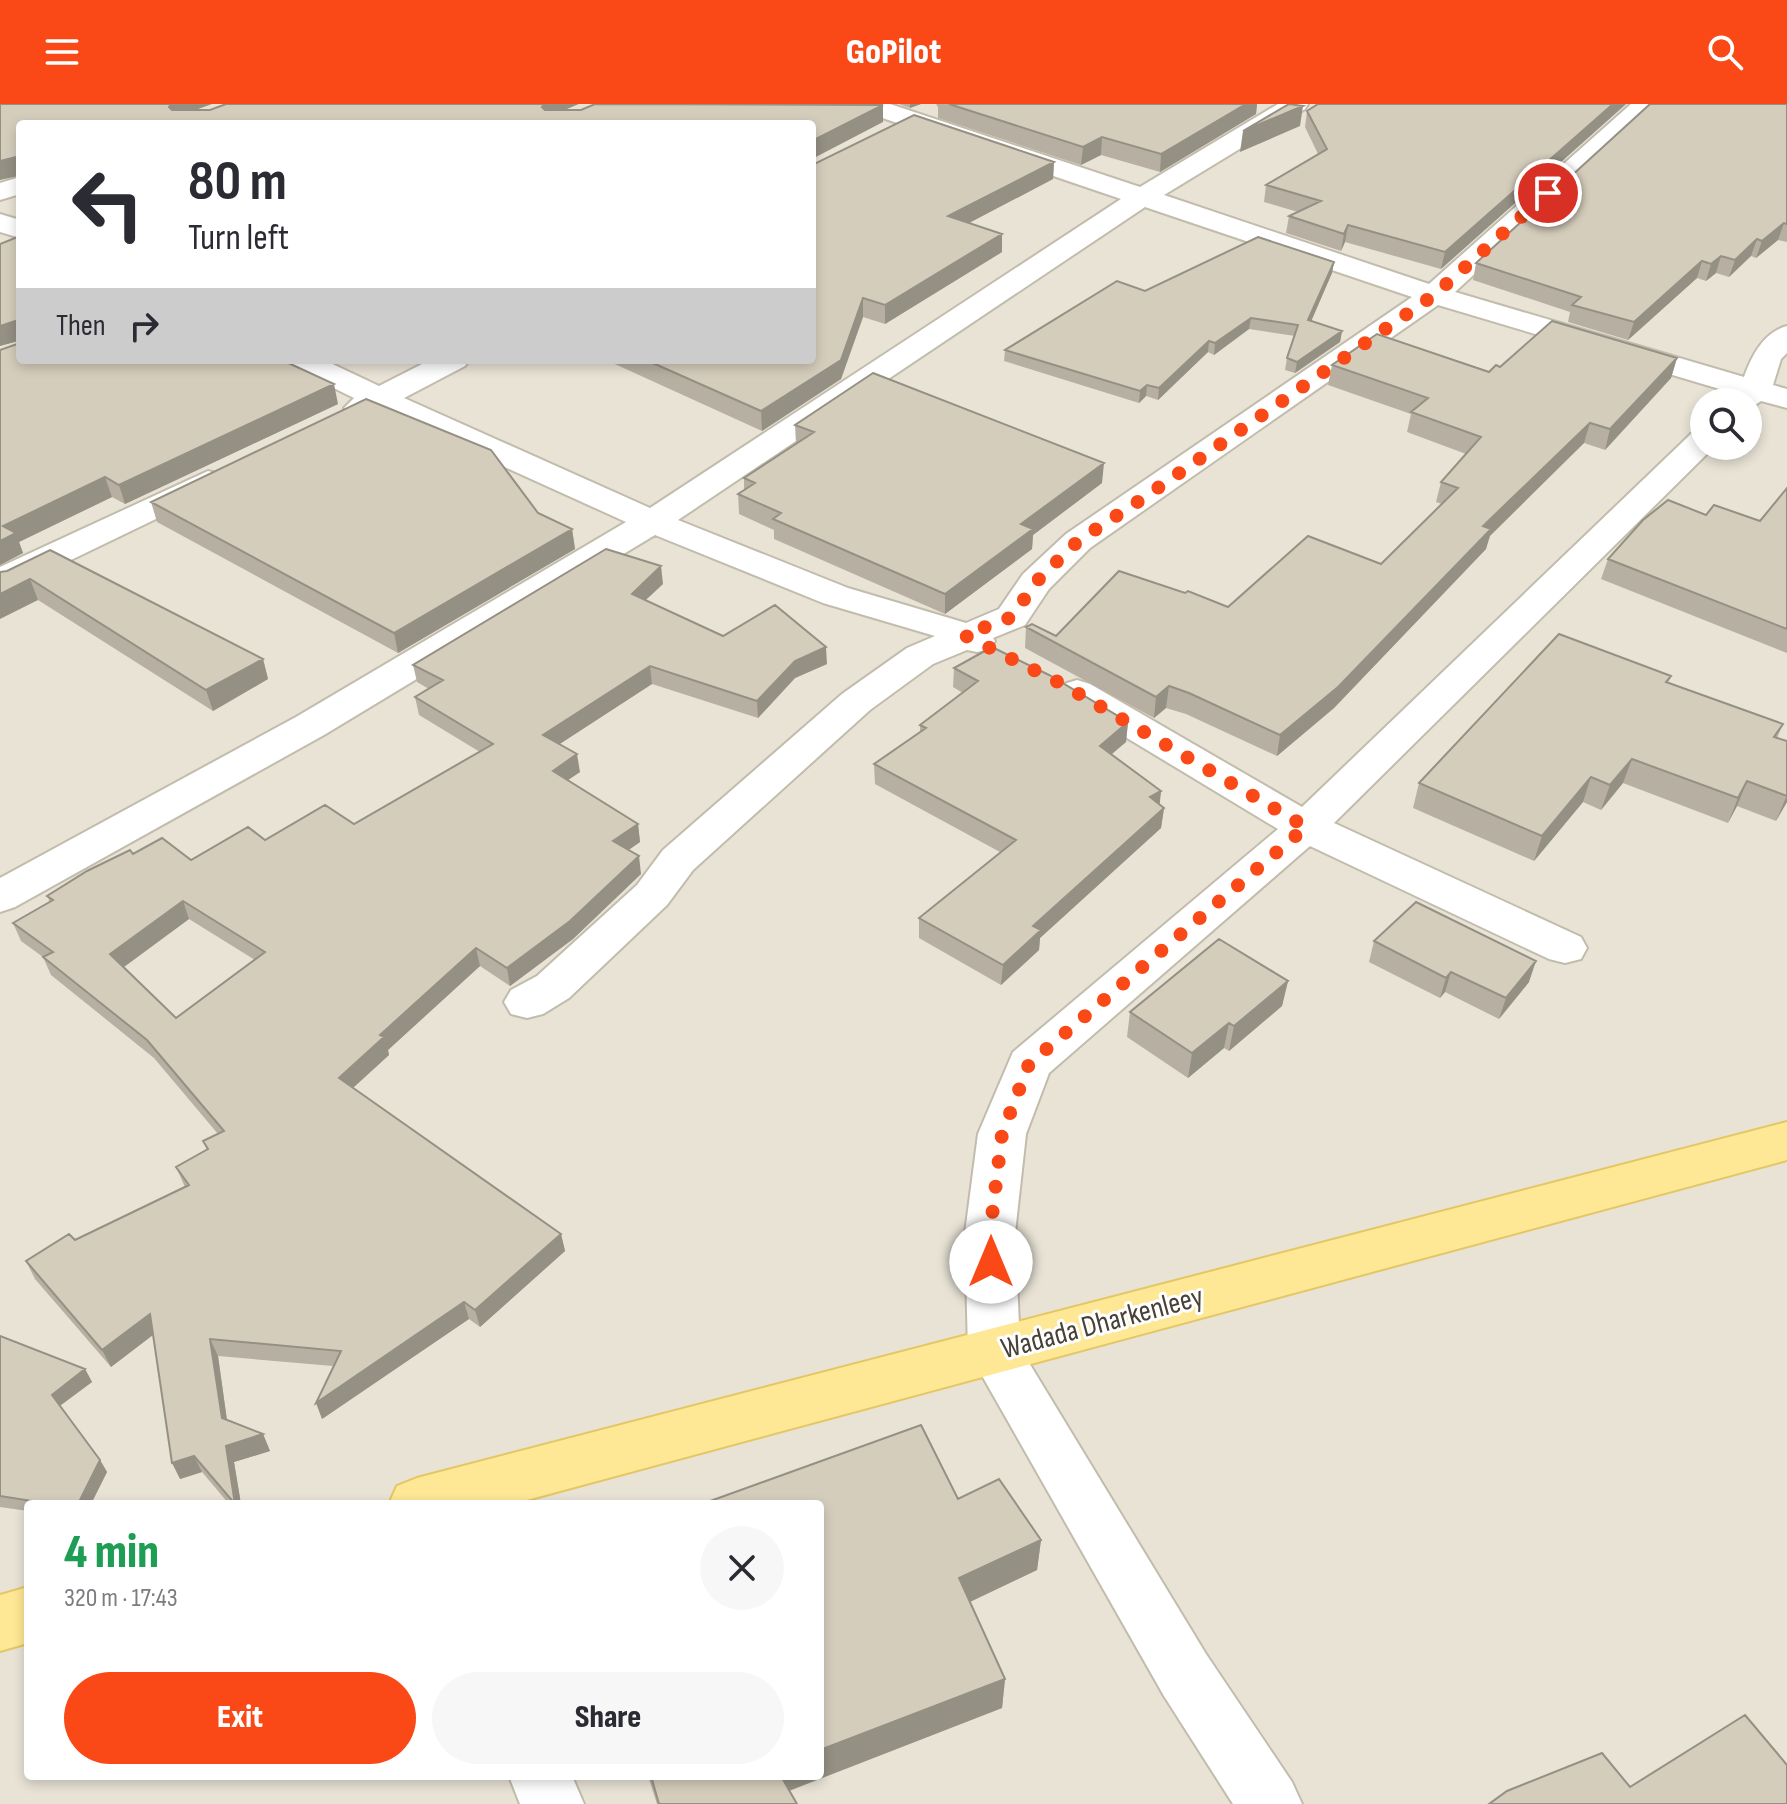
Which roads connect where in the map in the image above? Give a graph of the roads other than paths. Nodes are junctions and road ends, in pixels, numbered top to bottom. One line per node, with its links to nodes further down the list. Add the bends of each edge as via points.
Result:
1 (865, 104): 5 (street)
2 (944, 104): 5 (street)
3 (1296, 104): 7 (street)
4 (1646, 104): 8 (street)
5 (910, 121): 6 (street); 7 (street)
6 (882, 135)
7 (1141, 198): 8 (street); 20 (street)
8 (1434, 295): 12 (street); 22 (street, via 1078,541 1036,582 1012,617)
9 (1787, 335): 13 (street, via 1767,356)
10 (308, 364): 15 (street)
11 (446, 364): 15 (street)
12 (1727, 388)
13 (1752, 388)
14 (1762, 396): 16 (street)
15 (380, 399): 17 (street); 20 (street)
16 (1787, 399)
17 (337, 419)
18 (1690, 453): 25 (street)
19 (239, 466): 21 (street)
20 (653, 521): 22 (street, via 820,590); 26 (street, via 310,726)
21 (0, 580)
22 (964, 635): 23 (street); 28 (street, via 920,656 856,702 678,860 652,895 564,977)
23 (1006, 656)
24 (1048, 677): 25 (street)
25 (1306, 827): 27 (street); 30 (street, via 1029,1064 1002,1134 990,1233)
26 (0, 897)
27 (1565, 948)
28 (527, 1002)
29 (1787, 1141): 30 (main road, Wadada Dharkenleey)
30 (994, 1351): 31 (main road, Wadada Dharkenleey); 36 (street, via 1185,1675)
31 (435, 1500)
32 (24, 1616): 33 (main road)
33 (0, 1623)
34 (542, 1780): 35 (street)
35 (552, 1804)
36 (1270, 1804)

